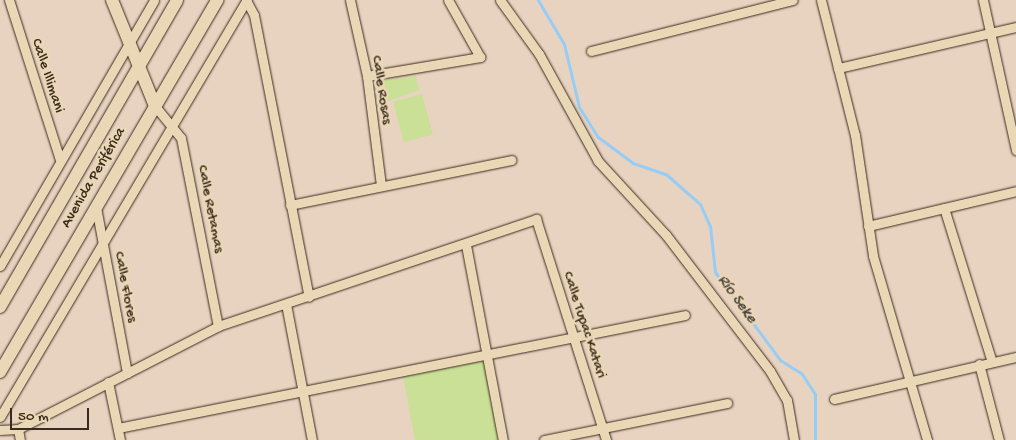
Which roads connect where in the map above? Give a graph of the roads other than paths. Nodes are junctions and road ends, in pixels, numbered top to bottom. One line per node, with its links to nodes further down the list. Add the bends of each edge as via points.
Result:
1 (9, 0): 23 (street, Calle Illimani)
2 (112, 0): 15 (street)
3 (154, 0): 15 (street)
4 (177, 0): 17 (street, Avenida Periférica)
5 (217, 0): 20 (street, Avenida Periférica)
6 (247, 0): 21 (street); 27 (street, via 254,15)
7 (350, 0): 19 (street, Calle Rosas)
8 (448, 0): 19 (street, via 480,57)
9 (500, 0): 62 (street, via 539,54 598,161 666,235 770,370 787,400)
10 (793, 0): 16 (street)
11 (821, 0): 18 (street)
12 (983, 0): 14 (street)
13 (1016, 27): 14 (street)
14 (990, 33): 18 (street); 22 (street)
15 (128, 45): 17 (street); 23 (street)
16 (591, 51)
17 (137, 68): 20 (street, via 152,93); 36 (street, Avenida Periférica)
18 (838, 68): 30 (street, via 855,135)
19 (367, 76): 25 (street, Calle Rosas)
20 (155, 106): 21 (street, Calle Retamas); 28 (street, Avenida Periférica)
21 (175, 127): 32 (street); 38 (street, Calle Retamas, via 185,152)
22 (1016, 150)
23 (60, 160): 33 (street)
24 (511, 160): 25 (street)
25 (381, 185): 27 (street)
26 (1016, 191): 29 (street)
27 (290, 205): 34 (street)
28 (96, 207): 32 (street, Calle Flores); 44 (street, Avenida Periférica)
29 (944, 208): 30 (street); 42 (street)
30 (868, 226): 46 (street, via 873,256)
31 (466, 244): 34 (street); 39 (street, Calle Tupac Katari, via 536,219); 40 (street)
32 (103, 245): 45 (street, Calle Flores); 51 (street)
33 (0, 265)
34 (309, 296): 35 (street)
35 (286, 304): 38 (street); 48 (street)
36 (0, 307)
37 (685, 315): 39 (street)
38 (218, 326): 45 (street)
39 (574, 339): 40 (street); 53 (street, Calle Tupac Katari)
40 (489, 355): 48 (street); 59 (street)
41 (1016, 357): 42 (street)
42 (992, 362): 43 (street)
43 (979, 364): 46 (street); 64 (street)
44 (0, 372)
45 (127, 373): 47 (street)
46 (910, 380): 49 (street); 63 (street)
47 (108, 382): 52 (street); 54 (street)
48 (303, 390): 52 (street); 58 (street)
49 (834, 398)
50 (727, 403): 53 (street)
51 (0, 417)
52 (118, 428): 57 (street)
53 (602, 428): 60 (street); 61 (street, Calle Tupac Katari)
54 (18, 429): 55 (street); 56 (street)
55 (0, 430)
56 (20, 440)
57 (120, 440)
58 (312, 440)
59 (503, 440)
60 (544, 440)
61 (606, 440)
62 (794, 440)
63 (927, 440)
64 (999, 440)

